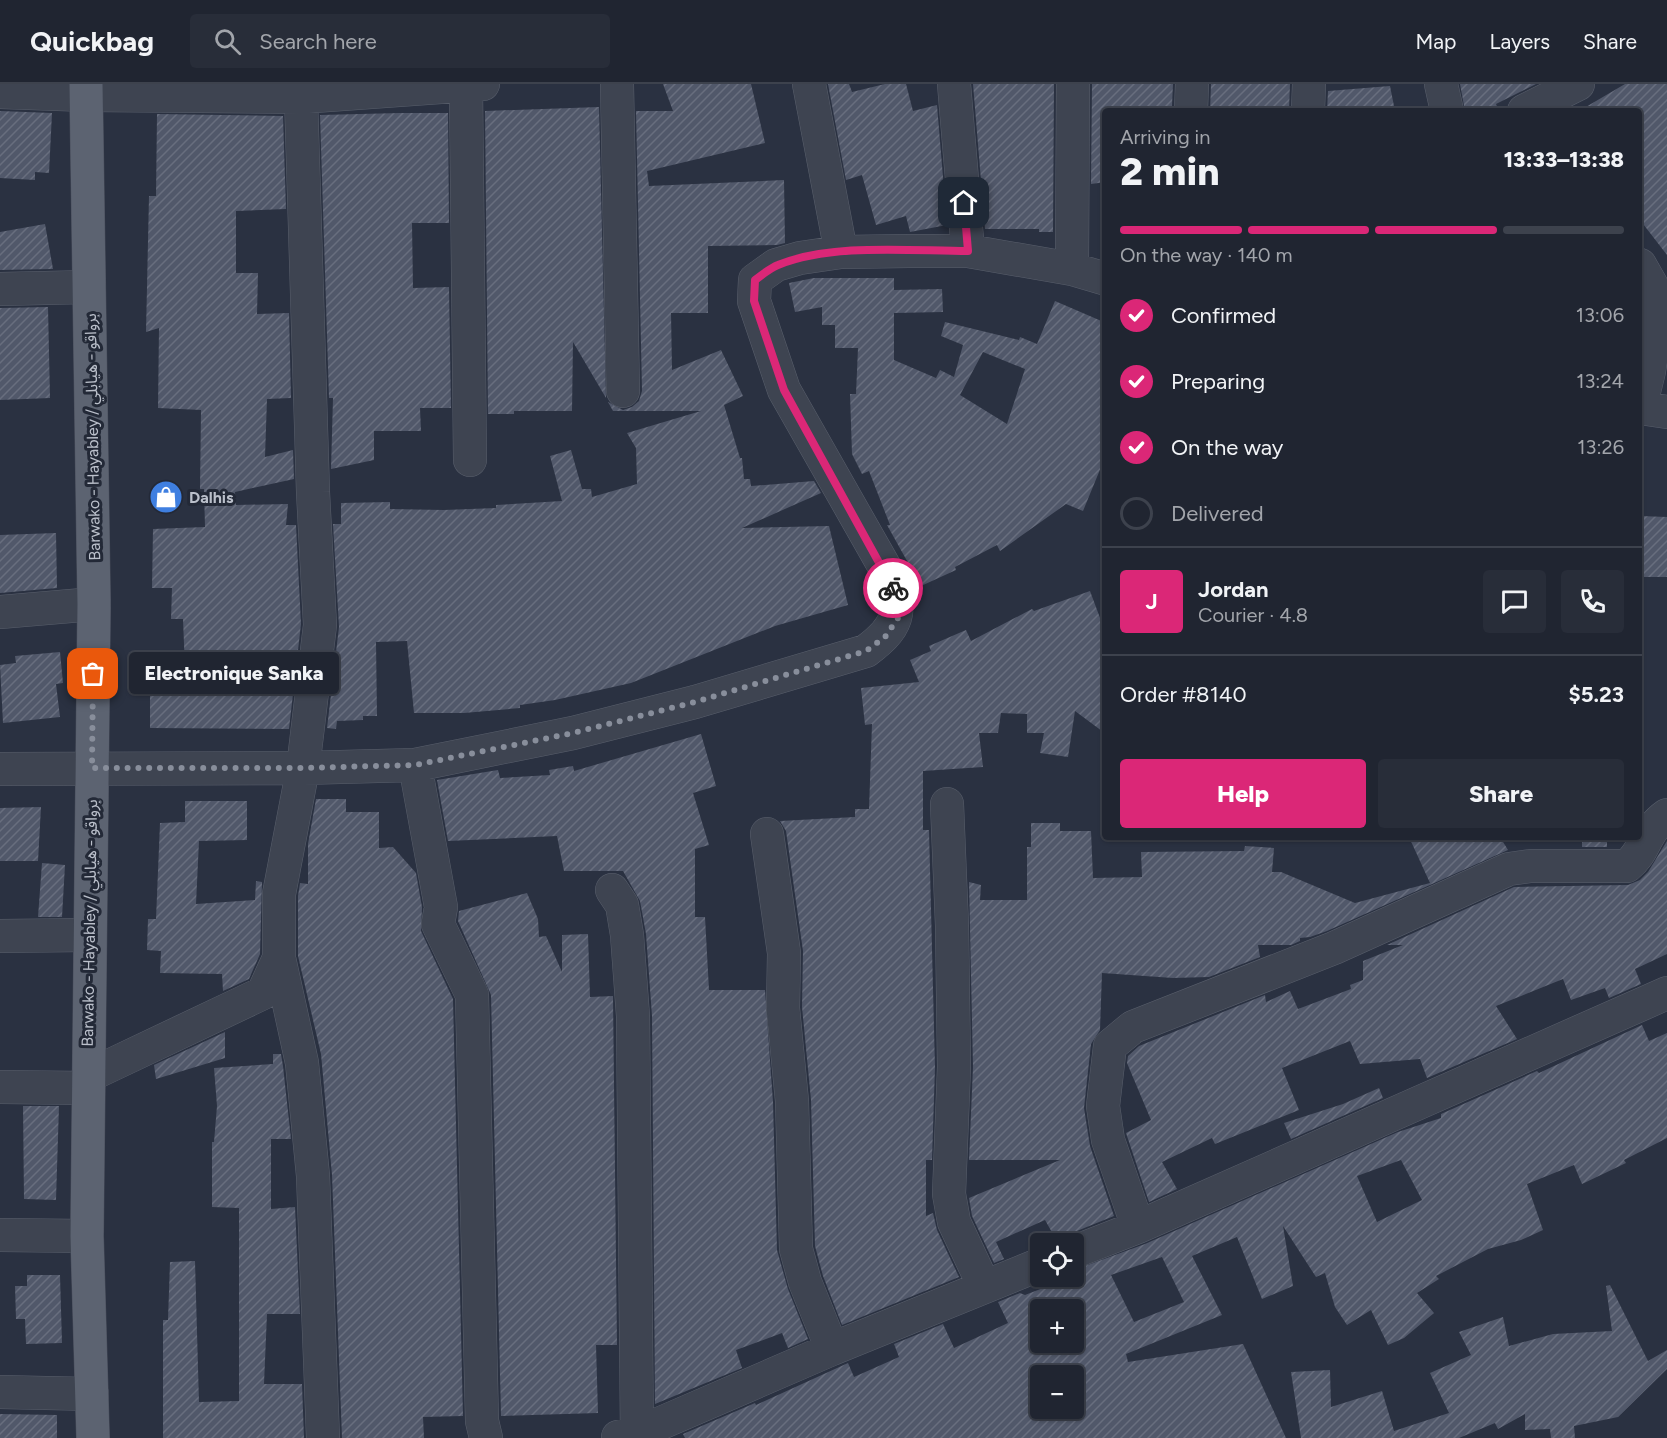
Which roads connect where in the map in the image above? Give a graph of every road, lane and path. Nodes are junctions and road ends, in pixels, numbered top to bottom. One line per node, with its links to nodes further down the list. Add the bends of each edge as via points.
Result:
1 (617, 84): 25 (street)
2 (808, 84): 18 (street)
3 (954, 84): 17 (street)
4 (1073, 84): 20 (street)
5 (1192, 84): 13 (street)
6 (1310, 84): 14 (street)
7 (1441, 84): 15 (street)
8 (1578, 84): 16 (street)
9 (475, 85): 12 (street); 29 (street)
10 (86, 90): 11 (street); 12 (street); 22 (main road, Barwako - Hayabley / برواقو - هيابلي)
11 (0, 92)
12 (301, 97): 34 (street, via 320,625)
13 (1191, 108)
14 (1308, 108)
15 (1446, 108)
16 (1539, 108)
17 (968, 251): 18 (street); 20 (street)
18 (841, 252): 32 (street, via 776,265 755,280 754,301 784,390 895,591 898,618 885,637 866,651 695,702 573,733)
19 (1642, 268): 24 (street)
20 (1072, 269): 21 (street)
21 (1102, 278)
22 (89, 287): 23 (street); 30 (main road, Barwako - Hayabley / برواقو - هيابلي)
23 (0, 289)
24 (1664, 298): 26 (street)
25 (623, 391)
26 (1642, 400)
27 (1642, 408): 28 (street)
28 (1667, 412)
29 (470, 460)
30 (94, 604): 31 (street); 33 (main road, Barwako - Hayabley / برواقو - هيابلي)
31 (0, 612)
32 (415, 765): 34 (street); 58 (street, via 441,908 438,924 472,995 482,1421)
33 (92, 768): 34 (street); 35 (street); 40 (main road, Barwako - Hayabley / برواقو - هيابلي)
34 (303, 768): 42 (street, via 279,894)
35 (0, 769)
36 (947, 804): 51 (street, via 954,1067 949,1194 954,1222)
37 (1667, 815): 46 (street, via 1654,824 1636,858 1627,866 1509,869 1334,948 1133,1028 1110,1046 1103,1107 1108,1140)
38 (767, 834): 52 (street, via 784,953 783,1008 792,1101 796,1249)
39 (612, 890): 55 (street, via 622,905 627,935 633,1016)
40 (88, 935): 41 (street); 44 (main road, Barwako - Hayabley / برواقو - هيابلي)
41 (0, 936)
42 (279, 958): 44 (street, via 263,993); 57 (street, via 302,1063 313,1176)
43 (1667, 993): 46 (street)
44 (88, 1082): 45 (street); 48 (main road, Barwako - Hayabley / برواقو - هيابلي)
45 (0, 1087)
46 (1138, 1227): 49 (street)
47 (0, 1235): 48 (street)
48 (87, 1236): 54 (main road, Barwako - Hayabley / برواقو - هيابلي)
49 (1084, 1248)
50 (1030, 1268): 51 (street)
51 (984, 1286): 52 (street)
52 (832, 1349): 55 (street)
53 (0, 1392): 54 (street)
54 (92, 1394): 56 (main road, Barwako - Hayabley / برواقو - هيابلي)
55 (630, 1436)
56 (93, 1438)
57 (322, 1438)
58 (486, 1438)

